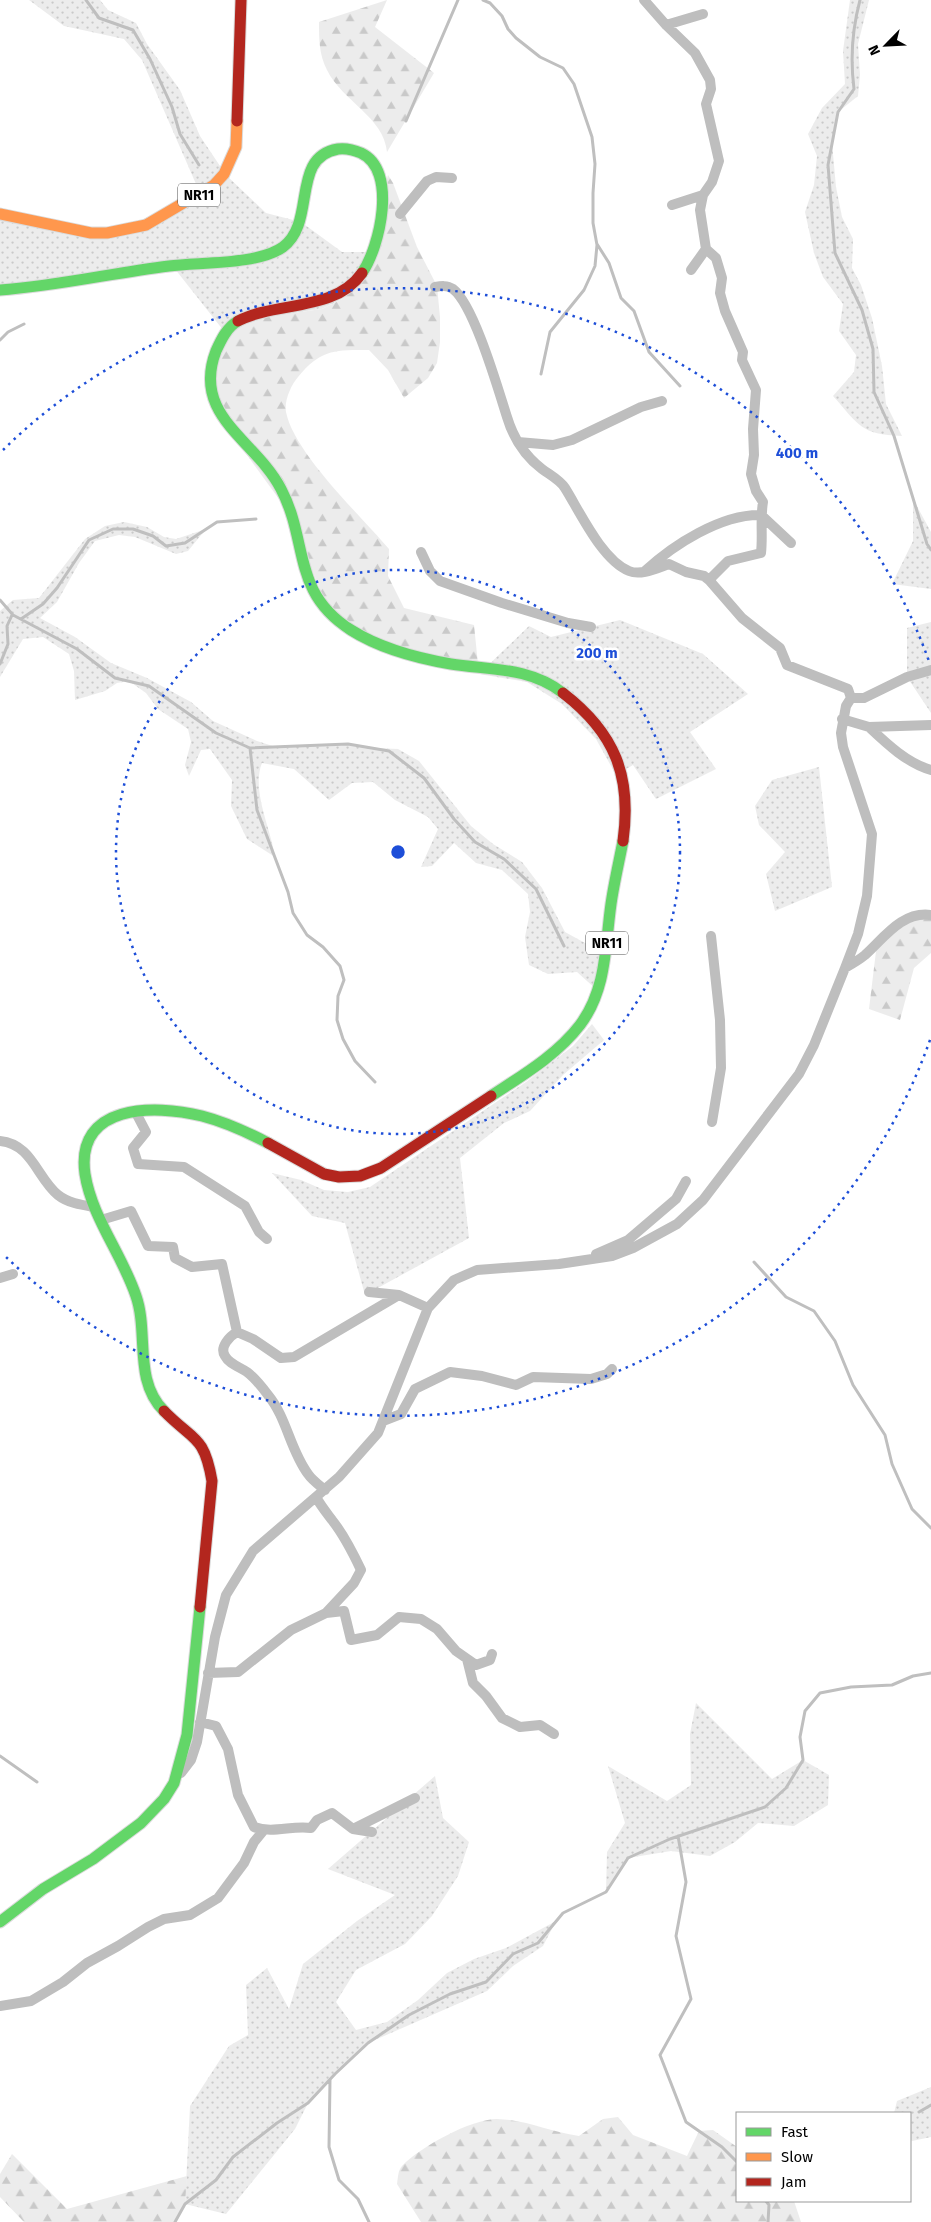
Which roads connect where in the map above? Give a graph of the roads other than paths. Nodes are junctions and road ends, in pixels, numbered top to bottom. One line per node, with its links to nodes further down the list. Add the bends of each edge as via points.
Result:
1 (241, 0): 8 (highway, NR11, via 236,146 224,174 214,185 146,225 107,234)
2 (644, 0): 4 (street)
3 (702, 14): 4 (street)
4 (666, 25): 6 (street, via 695,53 710,80 706,104 719,161 712,182)
5 (452, 178): 9 (street, via 436,177 428,181)
6 (703, 195): 7 (street); 10 (street, via 700,210)
7 (672, 205)
8 (0, 214)
9 (400, 214)
10 (706, 249): 11 (street); 16 (street, via 716,258 722,278 720,293 725,311 756,390 751,474 763,502)
11 (691, 270)
12 (435, 287): 15 (street, via 451,287 460,296 502,394)
13 (0, 290): 31 (highway, NR11, via 252,258 270,253 289,244 298,233 310,167 317,159 330,150 338,149 354,150 368,156 380,171 383,192 375,245 362,272 338,293 301,305 250,314 229,328 219,342 210,368 209,384 214,402 274,476 292,518 305,574 325,608 355,633 401,651 436,662 500,670 543,680 574,704 609,744 621,769 626,795 603,971 583,1021 546,1059 381,1168 354,1178 336,1178 234,1125 197,1113)
14 (662, 402): 15 (street, via 641,407 572,440 553,445)
15 (518, 442): 19 (street, via 541,468 564,486 583,522 615,561 629,571)
16 (761, 515): 17 (street); 19 (street, via 740,517 710,528 662,555); 20 (street, via 761,553 728,561)
17 (792, 543)
18 (421, 552): 21 (street, via 430,571 440,581 568,623)
19 (644, 572): 20 (street, via 669,564)
20 (709, 580): 23 (street, via 742,618 780,648 787,665 848,689)
21 (592, 627)
22 (931, 670): 23 (street, via 864,698)
23 (851, 698): 24 (street)
24 (842, 719): 26 (street); 30 (street, via 843,747 872,834 866,896 858,934)
25 (931, 725): 26 (street)
26 (869, 727): 27 (street, via 902,755)
27 (931, 770)
28 (931, 915): 30 (street, via 907,919 891,928 864,956)
29 (711, 936): 32 (street, via 720,1020 721,1068)
30 (845, 968): 38 (street, via 799,1074 703,1200 677,1224 633,1248 612,1256)
31 (135, 1111): 35 (highway, NR11, via 101,1123 87,1141 85,1170); 37 (street, via 146,1132 133,1148 138,1164 184,1167 245,1206)
32 (712, 1122)
33 (0, 1141): 35 (street, via 22,1150 57,1194 72,1203)
34 (686, 1181): 38 (street, via 676,1199 628,1240)
35 (94, 1207): 36 (highway, NR11)
36 (101, 1220): 44 (street, via 131,1211 148,1246 173,1247 175,1258 192,1266 222,1264); 54 (highway, NR11, via 138,1299 150,1393 156,1403 196,1436 210,1463 212,1481 192,1696 187,1735)
37 (266, 1239)
38 (583, 1259): 43 (street, via 477,1270 454,1280)
39 (13, 1274): 40 (street)
40 (0, 1278)
41 (369, 1292): 42 (street)
42 (399, 1295): 43 (street); 44 (street, via 304,1351 286,1358)
43 (428, 1308): 46 (street)
44 (237, 1332): 47 (street, via 226,1343 225,1357 247,1372 269,1397 280,1414 296,1454)
45 (612, 1369): 46 (street, via 591,1379 533,1377 516,1385 450,1372 415,1389 401,1414)
46 (384, 1421): 47 (street, via 357,1458)
47 (320, 1493): 48 (street, via 323,1510 361,1570 354,1583); 51 (street, via 253,1551 226,1595)
48 (326, 1613): 50 (street, via 344,1611 351,1640 377,1635 399,1617 421,1619 437,1629); 51 (street, via 291,1630 238,1672)
49 (492, 1654): 50 (street, via 490,1660 476,1665)
50 (467, 1659): 53 (street, via 472,1683 502,1718 520,1727 540,1725)
51 (208, 1673): 52 (street)
52 (200, 1722): 54 (street, via 191,1760); 57 (street, via 216,1726 228,1749 238,1795 254,1827)
53 (554, 1734)
54 (174, 1782): 59 (highway, NR11, via 159,1805 141,1823)
55 (415, 1798): 56 (street)
56 (353, 1829): 57 (street, via 332,1813 316,1820 311,1828); 58 (street)
57 (263, 1831): 60 (street, via 218,1898 190,1915 164,1919 148,1927 31,2001)
58 (372, 1832)
59 (0, 1922)
60 (0, 2006)

